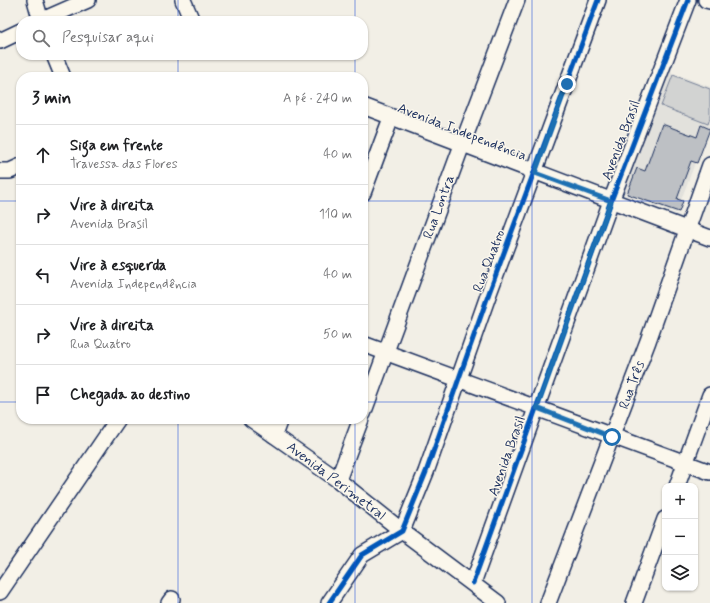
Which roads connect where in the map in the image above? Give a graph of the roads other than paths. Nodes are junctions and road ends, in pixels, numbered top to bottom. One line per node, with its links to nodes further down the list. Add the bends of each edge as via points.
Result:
1 (35, 0): 9 (street)
2 (88, 0): 10 (street)
3 (183, 0): 11 (street)
4 (517, 0): 18 (street, Rua Lontra)
5 (598, 0): 22 (street, Rua Quatro)
6 (688, 0): 24 (street, Avenida Brasil)
7 (706, 0): 8 (street)
8 (710, 1)
9 (40, 16)
10 (52, 16)
11 (190, 16)
12 (16, 33): 13 (street)
13 (0, 41)
14 (56, 60): 15 (street)
15 (61, 72)
16 (368, 108): 17 (street, Avenida Independência)
17 (391, 118): 18 (street, Avenida Independência); 23 (street)
18 (462, 145): 22 (street, Avenida Independência); 28 (street, Rua Lontra)
19 (710, 165): 25 (street, Rua Três)
20 (16, 168): 21 (street)
21 (0, 171)
22 (535, 173): 24 (street, Avenida Independência); 29 (street, Rua Quatro)
23 (368, 180)
24 (611, 201): 25 (street, Avenida Independência); 32 (street, Avenida Brasil)
25 (688, 230): 26 (street, Avenida Independência); 38 (street, Rua Três)
26 (710, 238)
27 (368, 346): 28 (street)
28 (386, 353): 29 (street); 31 (street, Rua Lontra)
29 (458, 379): 32 (street); 44 (street, Rua Quatro, via 426,472)
30 (710, 395): 39 (street)
31 (368, 401)
32 (537, 408): 38 (street); 45 (street, Avenida Brasil)
33 (115, 424): 46 (street)
34 (258, 424): 37 (street, Avenida Perimetral)
35 (278, 424): 37 (street)
36 (359, 424): 41 (street)
37 (274, 435): 41 (street, Avenida Perimetral)
38 (612, 437): 39 (street); 49 (street, Rua Três)
39 (685, 463): 40 (street); 42 (street)
40 (710, 472)
41 (338, 480): 44 (street, Avenida Perimetral)
42 (678, 483)
43 (665, 519): 50 (street)
44 (402, 531): 45 (street, Avenida Perimetral); 47 (street, via 362,554)
45 (473, 583): 48 (street, Avenida Perimetral)
46 (0, 592)
47 (329, 603)
48 (498, 603)
49 (548, 603)
50 (634, 603)

